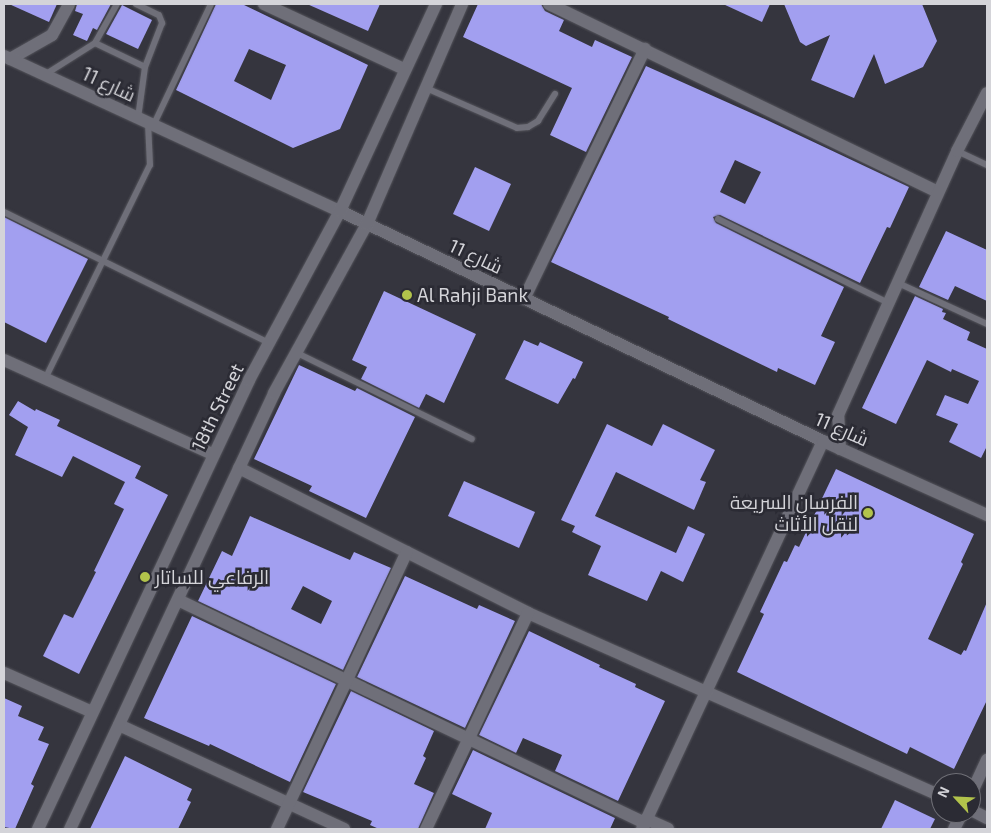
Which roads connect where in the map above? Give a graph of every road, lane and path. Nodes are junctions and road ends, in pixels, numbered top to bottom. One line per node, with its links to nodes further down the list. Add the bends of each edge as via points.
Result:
1 (69, 4): 11 (street, via 52,35)
2 (117, 4): 9 (lane)
3 (136, 4): 12 (lane, via 159,15 162,23)
4 (211, 4): 18 (lane)
5 (264, 4): 13 (street)
6 (436, 4): 13 (street, 18th Street)
7 (462, 4): 15 (street)
8 (549, 4): 10 (street)
9 (96, 43): 12 (lane); 14 (lane)
10 (644, 49): 21 (street); 28 (street)
11 (7, 58): 14 (street, شارع 11)
12 (145, 67): 18 (lane)
13 (404, 69): 22 (street, 18th Street)
14 (45, 75): 18 (street, شارع 11)
15 (426, 88): 17 (lane, via 516,128 528,127 538,121); 25 (street)
16 (987, 93): 19 (street)
17 (555, 94)
18 (147, 121): 22 (street, شارع 11); 26 (lane, via 150,165)
19 (957, 151): 20 (lane); 21 (street)
20 (987, 165)
21 (938, 192): 27 (street)
22 (340, 211): 25 (street, شارع 11); 31 (street, 18th Street)
23 (4, 212): 26 (lane)
24 (718, 219): 29 (lane)
25 (367, 224): 28 (street, شارع 11); 32 (street)
26 (102, 262): 31 (lane); 34 (lane)
27 (898, 283): 29 (street); 30 (lane)
28 (524, 299): 36 (street, شارع 11)
29 (890, 303): 37 (street, via 838,415)
30 (987, 324)
31 (270, 343): 38 (street, 18th Street)
32 (295, 352): 35 (lane); 39 (street)
33 (4, 360): 34 (street)
34 (45, 379): 38 (street)
35 (472, 439)
36 (823, 441): 37 (street, شارع 11); 46 (street)
37 (840, 449): 40 (street, شارع 11)
38 (214, 455): 47 (street, 18th Street)
39 (239, 468): 41 (street); 42 (street)
40 (987, 515)
41 (407, 552): 43 (street); 45 (street)
42 (178, 600): 45 (street); 48 (street)
43 (528, 613): 46 (street); 49 (street)
44 (4, 673): 47 (street)
45 (347, 679): 49 (street); 53 (street)
46 (706, 691): 52 (street); 54 (street)
47 (92, 712): 55 (street, 18th Street)
48 (119, 725): 53 (street); 56 (street)
49 (468, 737): 54 (street); 59 (street)
50 (987, 759): 51 (street)
51 (981, 773)
52 (931, 792)
53 (289, 804): 57 (street); 58 (street)
54 (645, 824): 60 (street)
55 (38, 829)
56 (70, 829)
57 (277, 829)
58 (344, 829)
59 (426, 829)
60 (668, 829)

